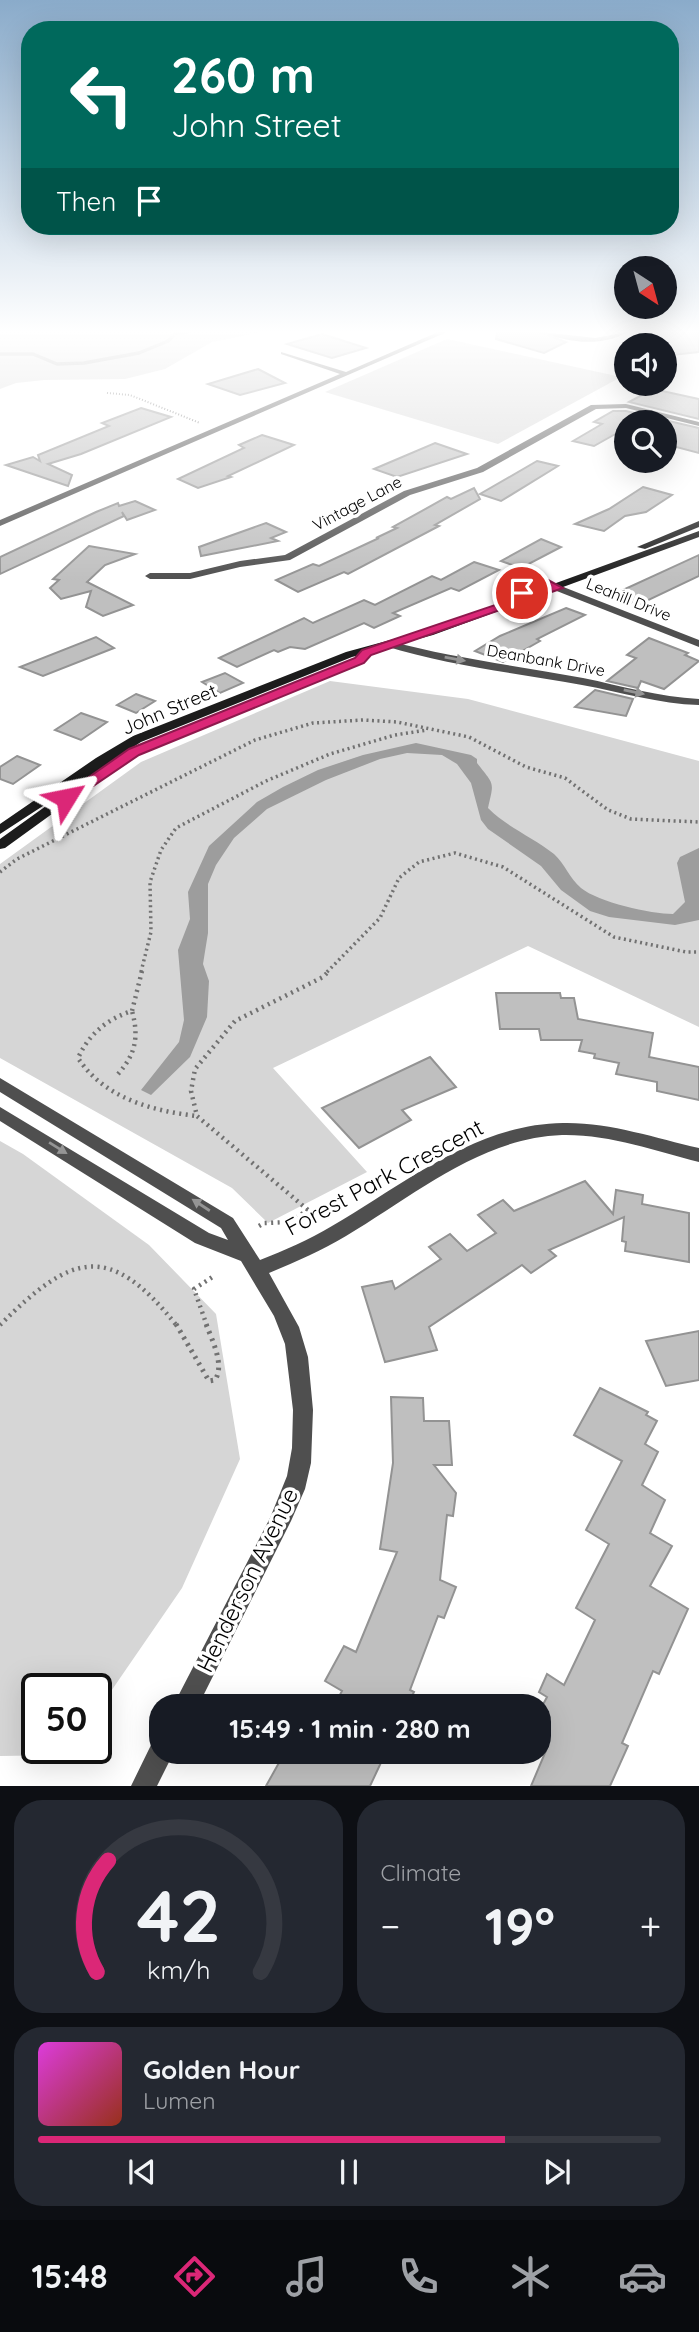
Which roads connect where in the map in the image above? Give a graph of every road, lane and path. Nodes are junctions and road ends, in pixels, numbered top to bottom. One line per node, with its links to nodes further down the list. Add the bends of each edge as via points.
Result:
1 (183, 415): 6 (path)
2 (250, 415): 7 (street)
3 (579, 415): 10 (street, Vintage Lane, via 480,470 407,493 287,558 190,576)
4 (664, 415): 5 (street, Vintage Lane)
5 (699, 424)
6 (208, 425)
7 (0, 523)
8 (699, 523): 11 (main road, John Street)
9 (699, 534): 11 (main road, John Street)
10 (150, 576)
11 (553, 586): 12 (main road, John Street, via 421,628); 13 (street, Leahill Drive)
12 (389, 644): 14 (main road, John Street); 15 (street, Deanbank Drive, one-way to 15, via 672,701)
13 (699, 644)
14 (367, 652): 18 (main road, John Street, via 350,654 137,739); 19 (main road, John Street, via 360,660 134,752)
15 (699, 702)
16 (433, 729): 17 (path, via 469,737 526,767 565,778 608,810 631,819); 20 (path, via 397,722 313,723 255,740 17,859); 22 (path, via 400,732 329,753 176,828 161,850 150,882 150,932)
17 (699, 822)
18 (0, 830)
19 (0, 845)
20 (0, 872)
21 (699, 952): 26 (path, via 614,937 503,867 455,853 419,862 399,878 380,918 323,977 235,1021 195,1069 191,1091)
22 (132, 1011): 23 (path, via 137,1027 132,1060); 26 (path, via 120,1014 85,1039 78,1058 82,1067 108,1088 156,1111)
23 (118, 1074)
24 (0, 1084): 31 (street, Henderson Avenue, one-way to 24, via 228,1223)
25 (0, 1113): 31 (street, one-way to 31, via 202,1238)
26 (197, 1116): 28 (path)
27 (699, 1155): 31 (street, Forest Park Crescent, via 601,1132 548,1129 475,1152 311,1248)
28 (308, 1210): 29 (path); 30 (path, via 289,1222)
29 (326, 1217)
30 (259, 1226)
31 (252, 1262): 34 (street, Henderson Avenue, via 294,1341 302,1373 299,1474)
32 (214, 1276): 33 (path, via 194,1289 218,1359 215,1380 203,1376 194,1352 160,1307 135,1281 107,1267 79,1266 58,1276)
33 (0, 1325)
34 (191, 1694)
35 (155, 1764): 36 (street)
36 (144, 1786)

